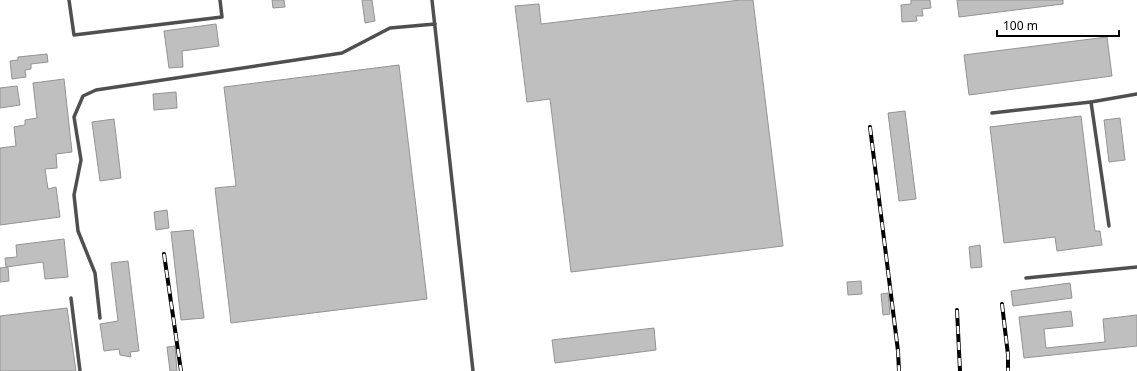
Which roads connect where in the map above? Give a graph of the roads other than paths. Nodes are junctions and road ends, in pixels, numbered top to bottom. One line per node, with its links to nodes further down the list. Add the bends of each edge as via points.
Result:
1 (69, 0): 2 (lane, via 74,35 222,17)
2 (220, 0)
3 (432, 0): 4 (lane)
4 (435, 24): 12 (lane, via 390,28 342,53 96,90 83,96 74,117 81,160 74,194 78,230 95,272); 14 (lane)
5 (1137, 94): 6 (lane)
6 (1091, 102): 7 (lane); 8 (lane)
7 (992, 113)
8 (1109, 226)
9 (1137, 267): 10 (lane)
10 (1026, 278)
11 (71, 298): 13 (lane)
12 (100, 318)
13 (80, 371)
14 (473, 371)

